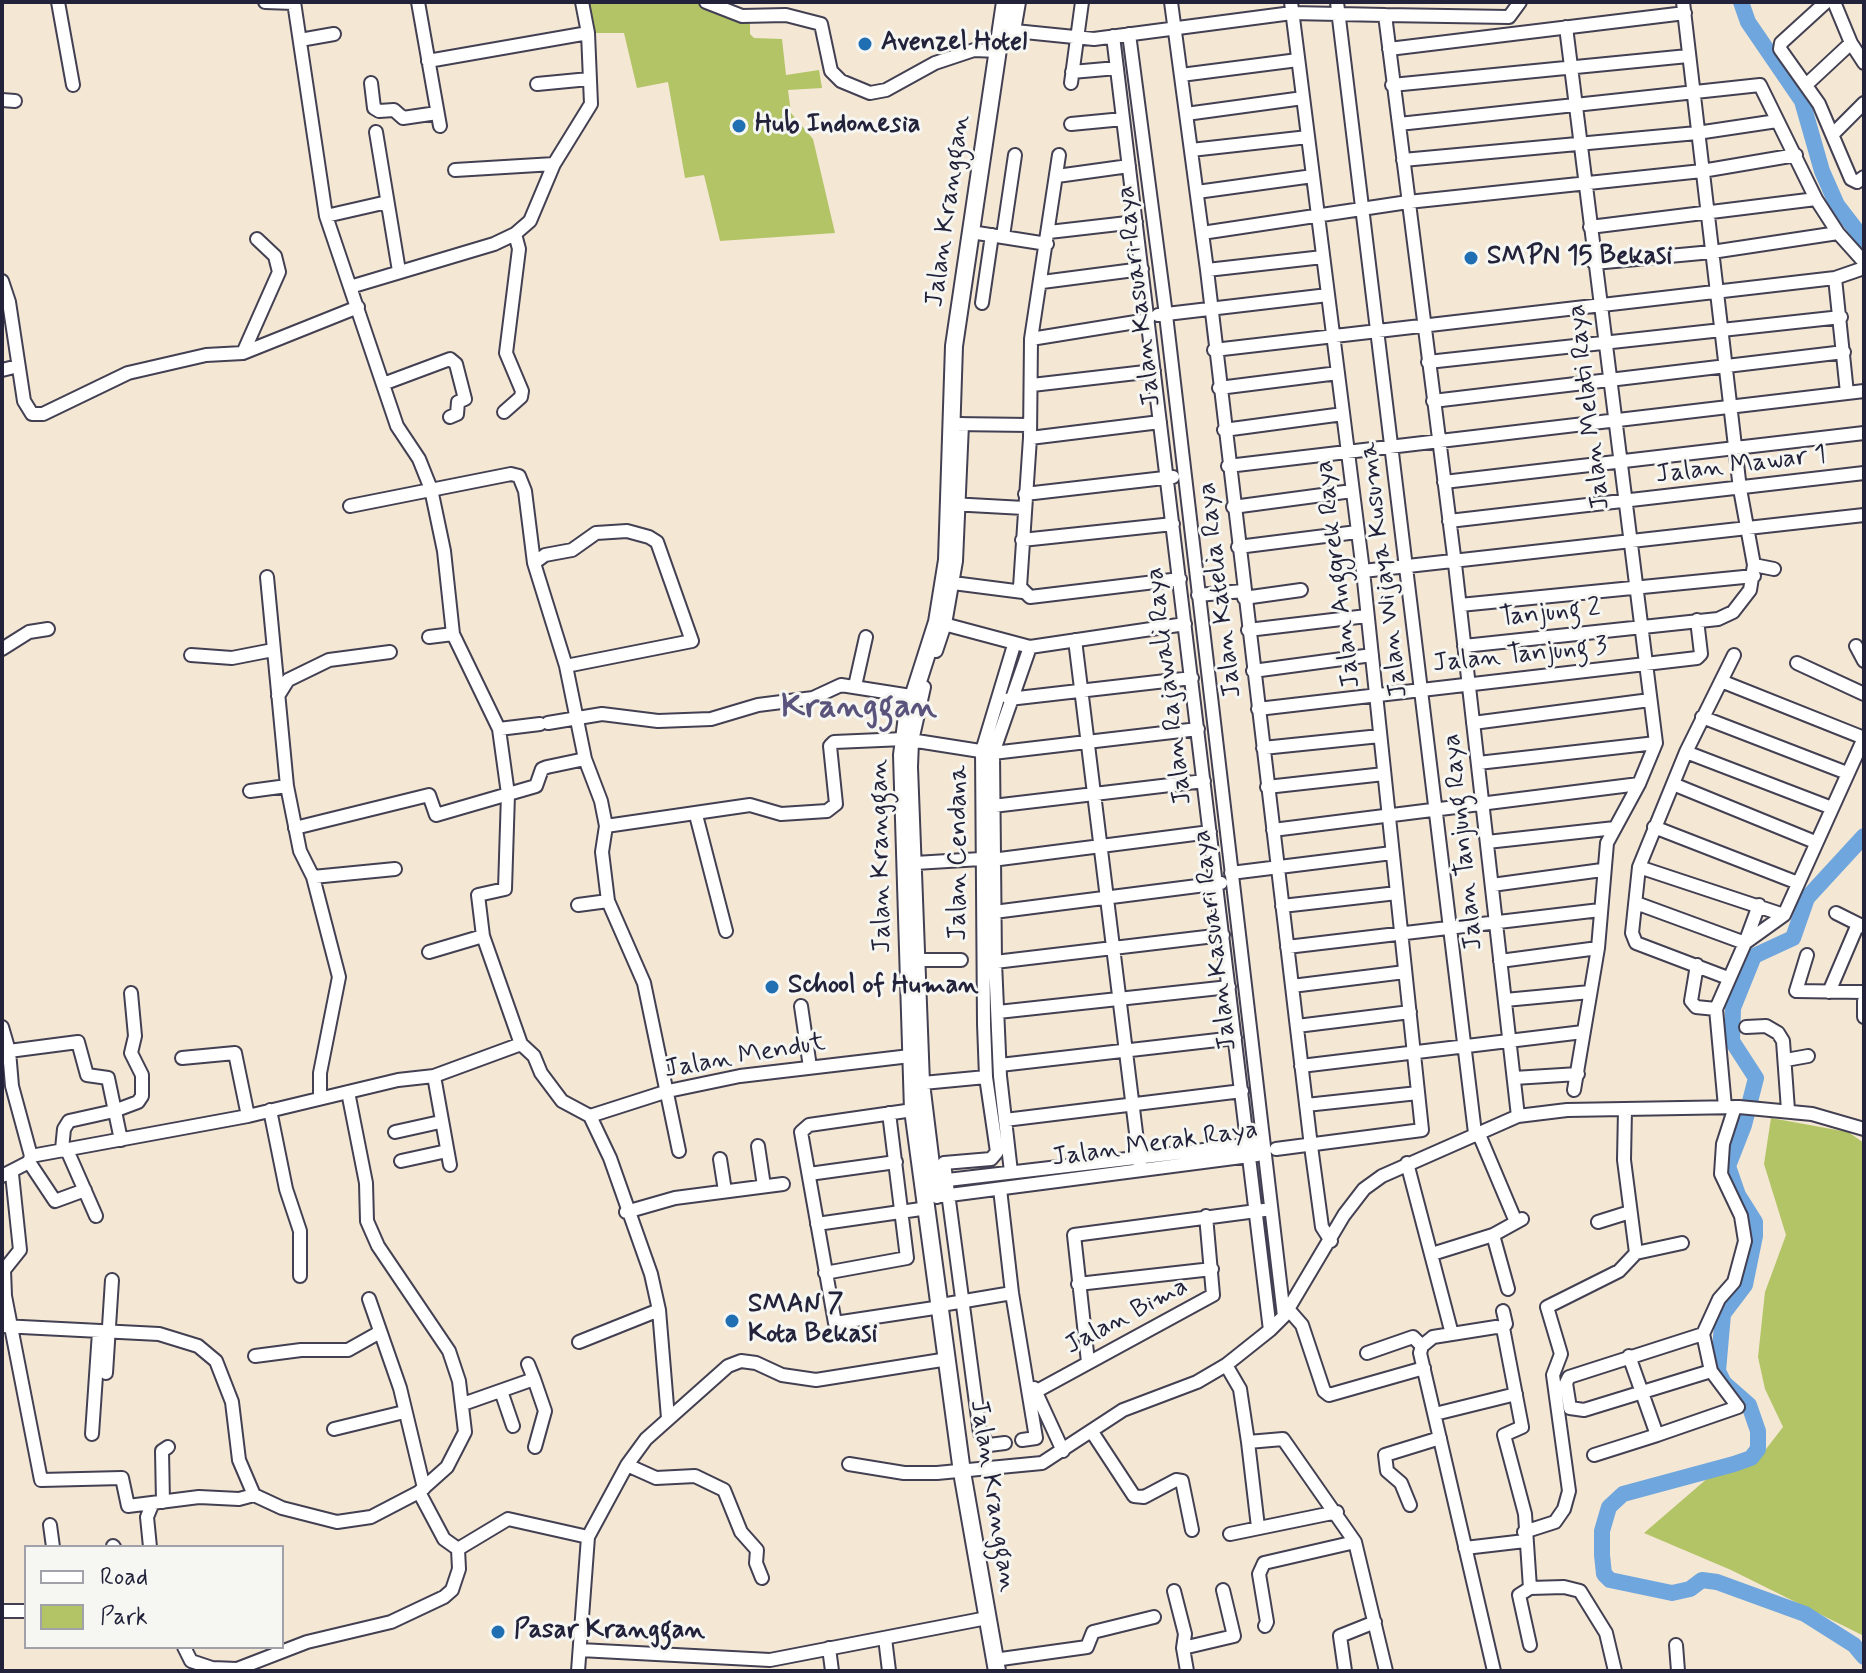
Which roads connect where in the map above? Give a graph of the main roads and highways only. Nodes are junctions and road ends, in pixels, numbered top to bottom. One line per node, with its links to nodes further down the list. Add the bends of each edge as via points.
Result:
1 (1005, 2): 3 (main road, Jalan Kranggan)
2 (1017, 2): 3 (main road, Jalan Kranggan)
3 (1003, 38): 4 (main road, Jalan Kranggan, via 954,346 954,504 941,623 911,696 908,740 913,1110 935,1191 941,1306)
4 (995, 1666)

